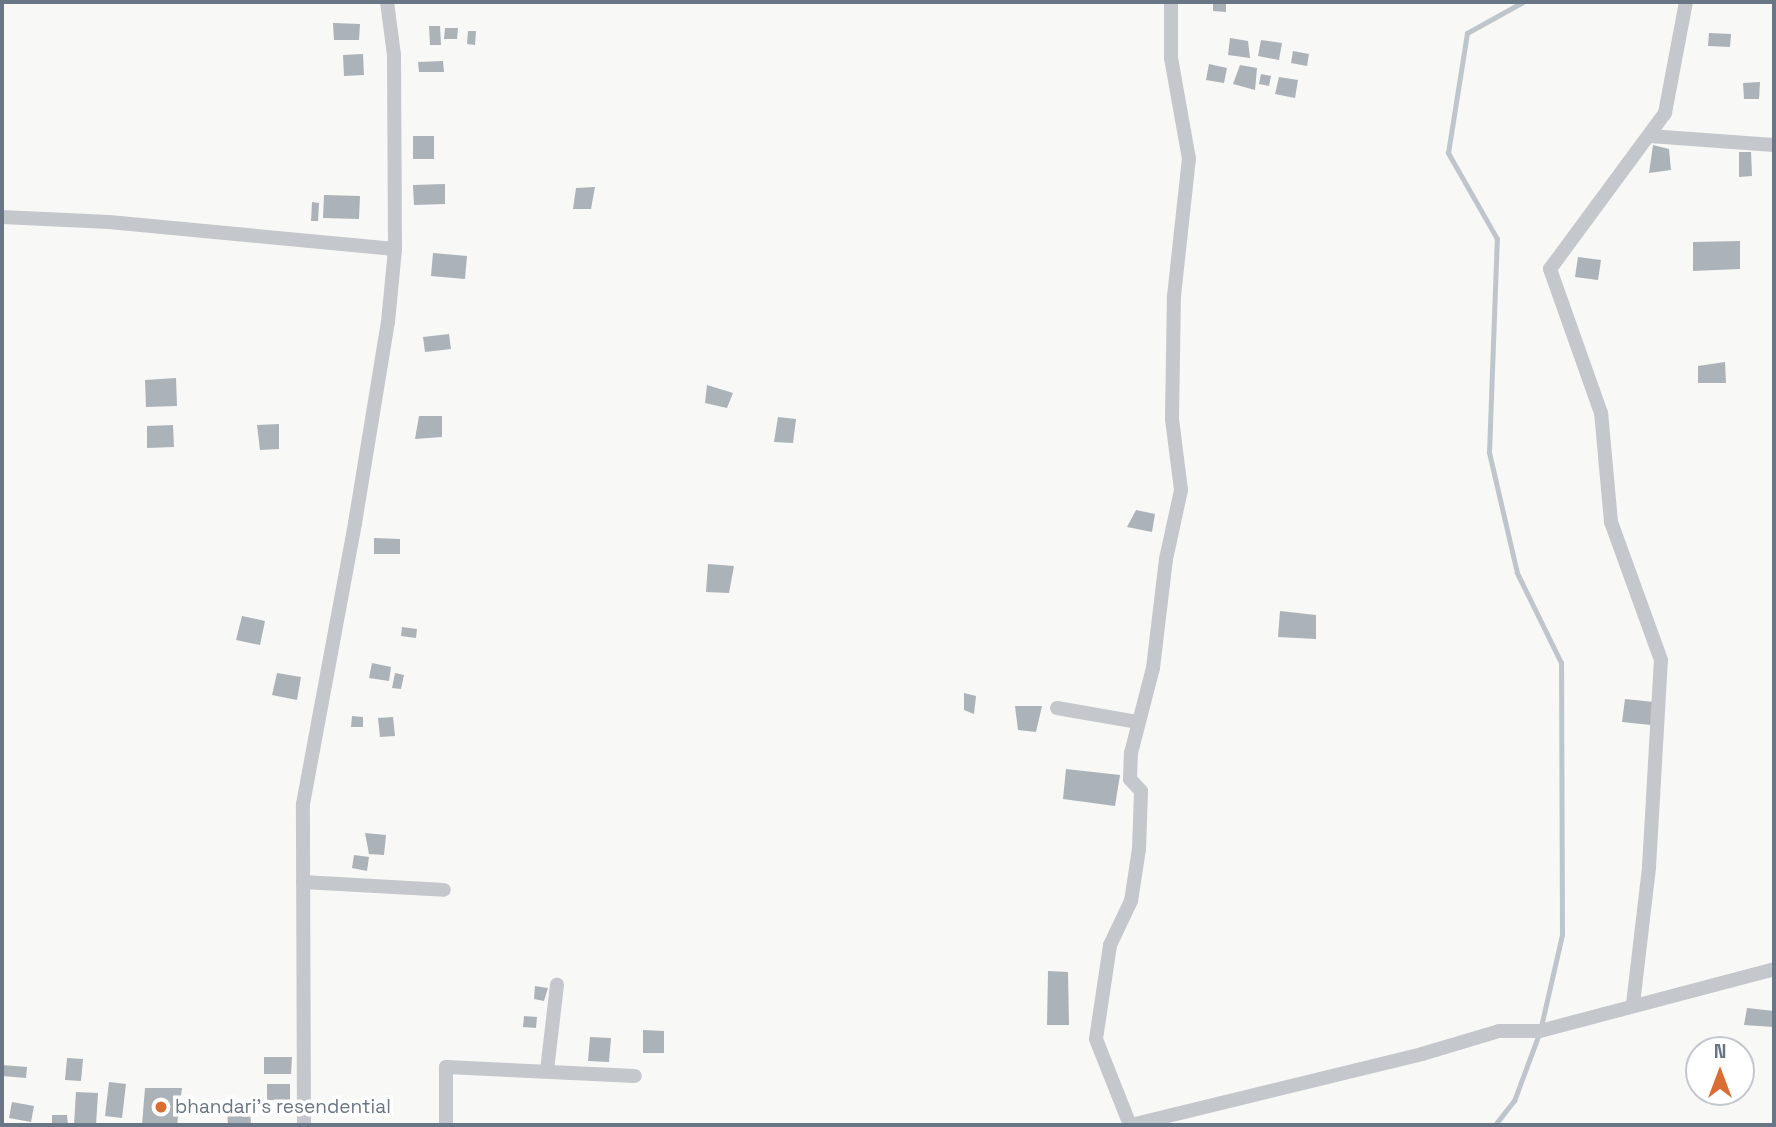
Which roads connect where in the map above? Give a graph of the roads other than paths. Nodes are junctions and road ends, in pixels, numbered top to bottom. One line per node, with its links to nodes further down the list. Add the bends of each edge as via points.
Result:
1 (387, 2): 7 (street, via 394,55)
2 (1171, 2): 9 (street, via 1171,58 1189,159 1174,296 1172,419 1181,490 1166,559 1153,668)
3 (1686, 2): 4 (street, via 1665,113)
4 (1650, 136): 5 (street); 14 (street, via 1550,269 1601,413 1611,522 1661,660 1649,867)
5 (1774, 145)
6 (2, 217): 7 (street, via 109,222)
7 (395, 249): 10 (street, via 357,509 303,804)
8 (1057, 708): 9 (street)
9 (1137, 722): 19 (street, via 1130,779 1142,791 1139,849 1131,901 1110,945 1096,1039)
10 (303, 883): 11 (street); 17 (street)
11 (444, 890)
12 (1774, 969): 14 (street)
13 (557, 985): 15 (street)
14 (1633, 1004): 19 (street, via 1540,1031 1499,1031)
15 (547, 1070): 16 (street); 18 (street, via 446,1067)
16 (635, 1076)
17 (304, 1125)
18 (446, 1125)
19 (1131, 1125)

